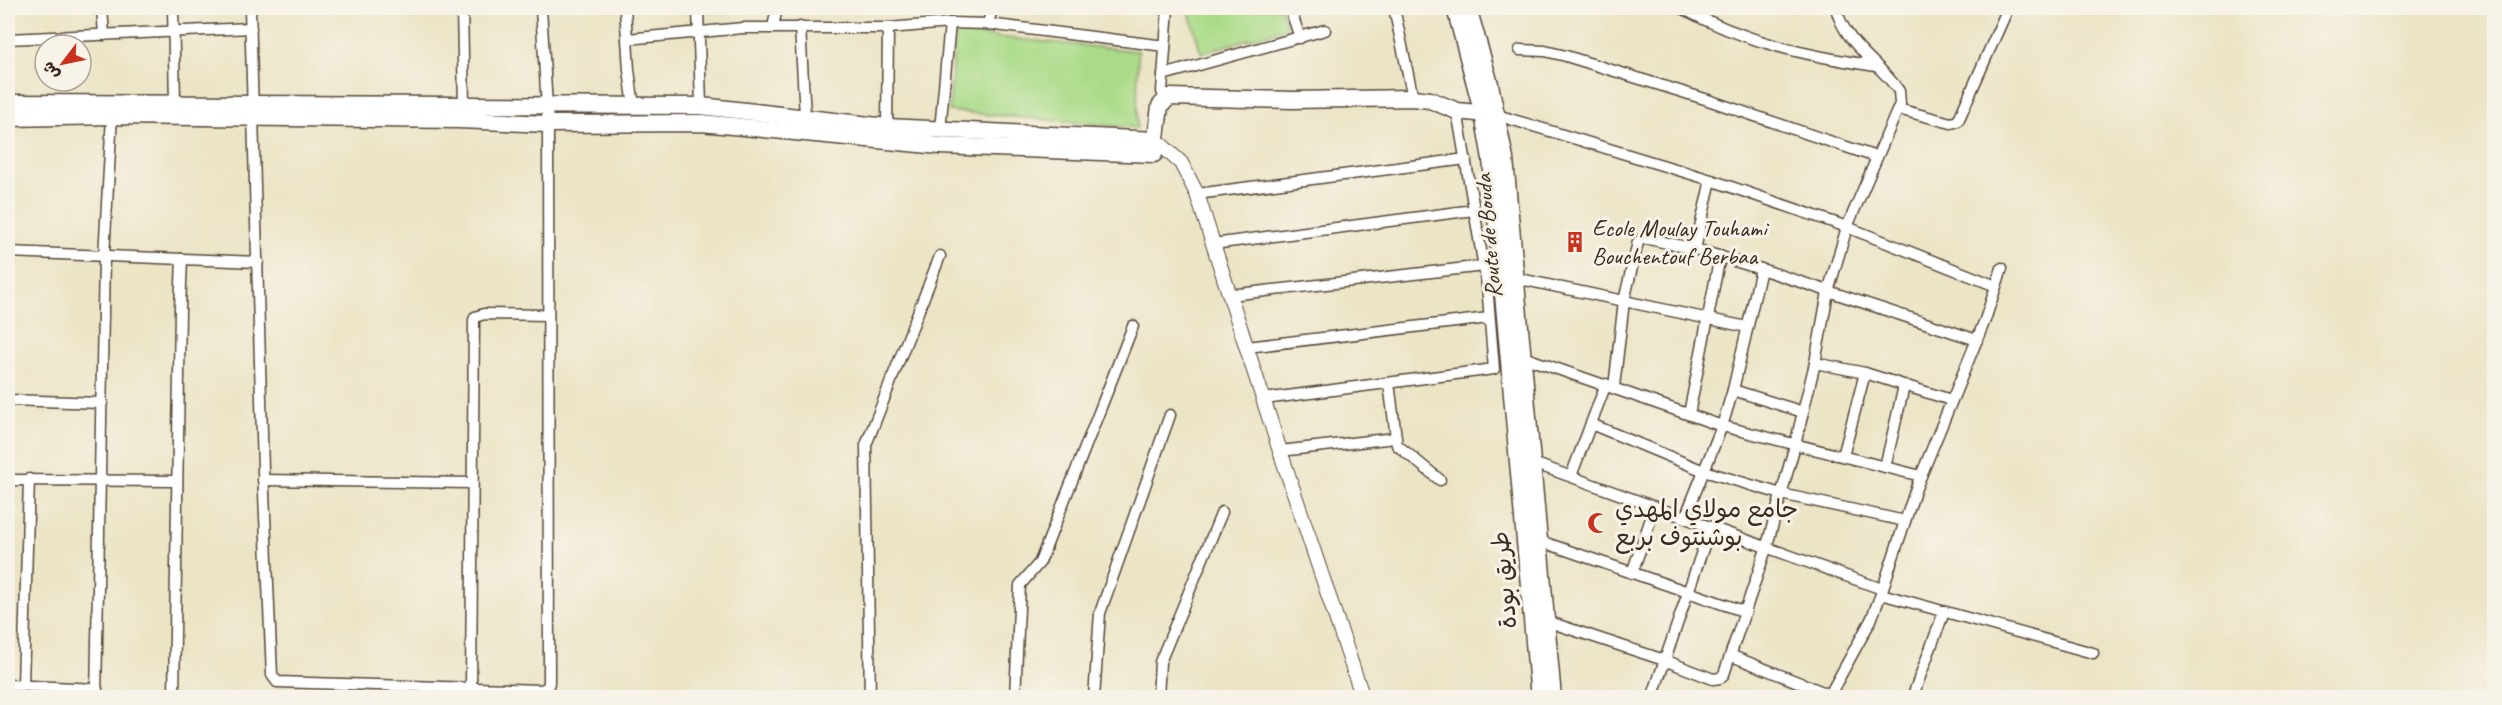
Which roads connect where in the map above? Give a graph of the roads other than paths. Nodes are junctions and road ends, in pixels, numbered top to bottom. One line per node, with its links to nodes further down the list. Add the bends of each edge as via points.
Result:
1 (102, 8): 27 (street)
2 (173, 8): 26 (street)
3 (250, 8): 22 (street)
4 (462, 8): 39 (street)
5 (541, 8): 40 (street)
6 (625, 8): 30 (street)
7 (698, 8): 25 (street)
8 (777, 8): 20 (street)
9 (992, 8): 19 (street)
10 (1168, 8): 31 (street)
11 (1290, 8): 28 (street)
12 (1394, 8): 35 (street)
13 (1455, 8): 46 (main road, Route de Bouda)
14 (1468, 8): 46 (main road, Route de Bouda)
15 (1682, 8): 33 (street, via 1754,40 1809,56)
16 (1836, 8): 33 (street, via 1850,39)
17 (2008, 8): 43 (street, via 1958,121 1951,123)
18 (950, 23): 19 (street); 23 (street); 52 (street)
19 (988, 24): 31 (street)
20 (773, 27): 21 (street); 25 (street)
21 (800, 27): 23 (street); 48 (street)
22 (251, 28): 26 (street); 45 (street)
23 (888, 28): 51 (street)
24 (1325, 30): 28 (street)
25 (700, 31): 30 (street); 41 (street)
26 (173, 32): 27 (street); 37 (street)
27 (104, 35): 29 (street)
28 (1300, 38): 34 (street)
29 (8, 39)
30 (627, 39): 42 (street)
31 (1165, 46): 34 (street)
32 (1520, 50): 54 (street, via 1566,56)
33 (1876, 66): 43 (street, via 1899,92)
34 (1163, 75): 36 (street)
35 (1413, 98): 36 (main road); 44 (main road)
36 (1165, 99): 53 (main road, via 1160,106)
37 (175, 102): 38 (main road); 45 (main road)
38 (8, 103)
39 (464, 105): 40 (main road); 45 (main road)
40 (546, 106): 42 (main road); 50 (street)
41 (701, 106): 42 (main road); 48 (main road)
42 (634, 107)
43 (1898, 109): 54 (street)
44 (1457, 111): 46 (main road); 55 (street)
45 (254, 112): 47 (main road); 50 (main road); 67 (street)
46 (1490, 114): 56 (street); 71 (main road, Route de Bouda, via 1505,159); 103 (main road, Route de Bouda, via 1491,159)
47 (112, 116): 49 (main road); 63 (street)
48 (805, 116): 51 (main road)
49 (8, 118)
50 (548, 124): 53 (main road, via 701,123 940,146); 76 (street)
51 (887, 127): 52 (main road)
52 (940, 130): 53 (main road)
53 (1155, 147): 57 (street, via 1170,151 1188,174)
54 (1876, 157): 59 (street)
55 (1466, 159): 57 (street); 58 (street)
56 (1711, 180): 59 (street); 61 (street)
57 (1197, 195): 60 (street)
58 (1474, 210): 60 (street); 68 (street)
59 (1846, 227): 72 (street); 73 (street)
60 (1213, 244): 74 (street)
61 (1695, 249): 65 (street); 75 (street, via 1642,239 1638,242)
62 (8, 252): 63 (street)
63 (104, 256): 66 (street); 93 (street)
64 (940, 256): 138 (street, via 866,445)
65 (1720, 256): 70 (street); 78 (street)
66 (183, 259): 67 (street); 113 (street)
67 (258, 262): 111 (street)
68 (1484, 266): 74 (street); 77 (street)
69 (2002, 268): 72 (street)
70 (1761, 269): 73 (street); 80 (street)
71 (1515, 278): 75 (street); 83 (main road, Route de Bouda)
72 (1996, 286): 81 (street)
73 (1828, 292): 81 (street); 84 (street)
74 (1230, 295): 82 (street)
75 (1624, 301): 78 (street); 87 (street)
76 (548, 315): 114 (street, via 475,316); 134 (street, via 549,684 540,690)
77 (1489, 318): 82 (street); 86 (street, via 1493,370)
78 (1707, 319): 80 (street); 95 (street)
79 (1133, 326): 139 (street, via 1040,562 1020,585)
80 (1748, 327): 89 (street)
81 (1977, 340): 92 (street)
82 (1247, 346): 90 (street)
83 (1523, 357): 87 (street); 103 (main road, Route de Bouda)
84 (1815, 363): 85 (street); 94 (street)
85 (1865, 373): 88 (street); 102 (street)
86 (1389, 383): 90 (street); 99 (street)
87 (1610, 386): 95 (street); 97 (street)
88 (1904, 386): 92 (street); 104 (street)
89 (1733, 390): 94 (street); 98 (street)
90 (1264, 399): 101 (street)
91 (8, 400): 93 (street)
92 (1951, 400): 107 (street)
93 (102, 403): 110 (street)
94 (1803, 412): 100 (street)
95 (1689, 414): 98 (street)
96 (1170, 415): 140 (street, via 1100,613)
97 (1591, 424): 105 (street); 106 (street)
98 (1722, 426): 100 (street); 105 (street)
99 (1395, 438): 101 (street); 112 (street, via 1401,449)
100 (1795, 445): 102 (street); 115 (street)
101 (1280, 451): 142 (street)
102 (1843, 456): 104 (street)
103 (1525, 461): 106 (street); 121 (main road, طريق بودة); 143 (main road, طريق بودة)
104 (1885, 467): 107 (street)
105 (1704, 471): 115 (street); 118 (street)
106 (1571, 476): 116 (street)
107 (1921, 476): 119 (street)
108 (30, 479): 109 (street); 110 (street); 133 (street)
109 (8, 480)
110 (101, 480): 113 (street); 135 (street)
111 (263, 480): 114 (street); 134 (street, via 269,656 275,681)
112 (1440, 480)
113 (177, 481): 137 (street)
114 (472, 483): 134 (street)
115 (1781, 494): 119 (street); 122 (street)
116 (1655, 507): 118 (street); 123 (street)
117 (1222, 512): 141 (street, via 1161,662)
118 (1685, 518): 120 (street)
119 (1905, 521): 125 (street)
120 (1710, 528): 122 (street); 124 (street)
121 (1540, 541): 123 (street); 128 (main road, طريق بودة)
122 (1766, 549): 125 (street); 126 (street)
123 (1632, 573): 124 (street)
124 (1688, 592): 126 (street); 131 (street)
125 (1882, 592): 127 (street); 136 (street)
126 (1746, 612): 130 (street)
127 (1944, 612): 129 (street); 146 (street)
128 (1546, 621): 131 (street); 144 (main road, طريق بودة)
129 (2093, 653)
130 (1732, 656): 131 (street, via 1724,674 1717,679); 136 (street)
131 (1664, 660): 145 (street)
132 (8, 685): 133 (street)
133 (23, 686): 135 (street)
134 (471, 688)
135 (97, 693)
136 (1832, 697)
137 (174, 698)
138 (870, 698)
139 (1015, 698)
140 (1094, 698)
141 (1158, 698)
142 (1363, 698)
143 (1539, 698)
144 (1553, 698)
145 (1652, 698)
146 (1912, 698)

